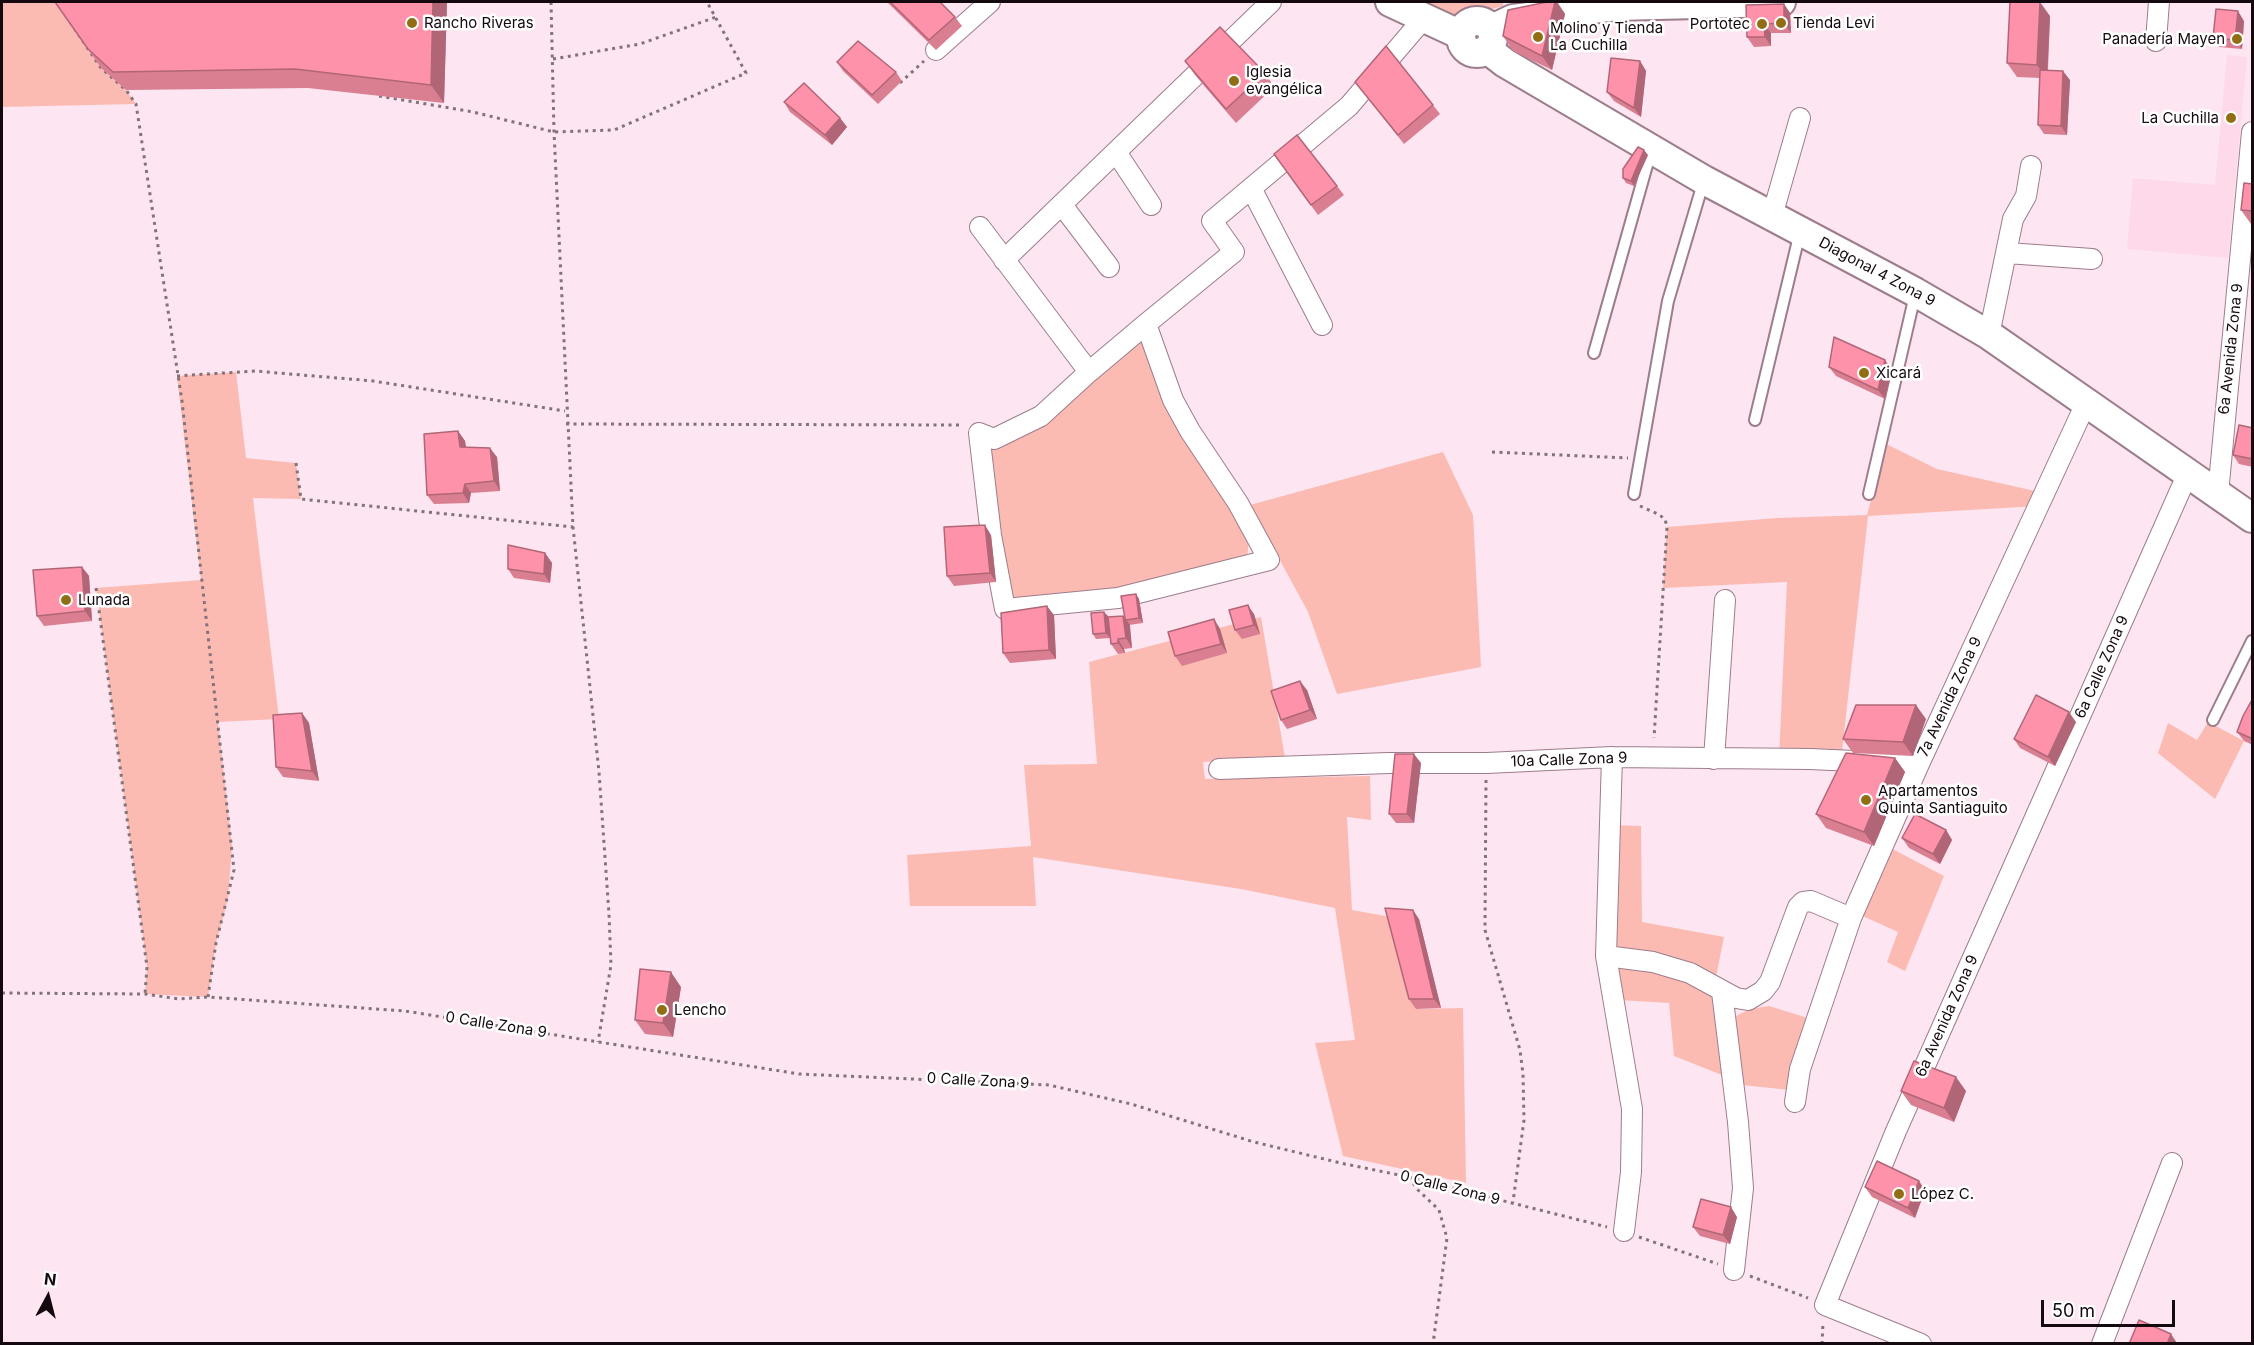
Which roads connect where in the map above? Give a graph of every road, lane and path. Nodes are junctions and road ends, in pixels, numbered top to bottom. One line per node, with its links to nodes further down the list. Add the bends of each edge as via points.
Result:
1 (550, 2): 16 (path)
2 (707, 2): 11 (path)
3 (990, 2): 15 (street)
4 (1271, 2): 25 (street)
5 (1390, 2): 12 (main road)
6 (1781, 2): 8 (main road)
7 (2159, 2): 14 (street)
8 (1721, 3): 9 (main road)
9 (1616, 4): 13 (main road)
10 (63, 8): 18 (path, via 101,68)
11 (716, 17): 16 (path, via 640,44); 22 (path, via 746,73 614,130)
12 (1424, 18): 13 (main road, via 1461,35 1467,50 1478,53); 28 (street, via 1349,106)
13 (1501, 25): 24 (main road, Diagonal 4 Zona 9, via 1505,63)
14 (2156, 41)
15 (936, 50): 17 (path)
16 (552, 59): 22 (path)
17 (894, 89)
18 (126, 90): 19 (path); 44 (path, via 136,104)
19 (137, 90)
20 (377, 95): 22 (path)
21 (1800, 118): 31 (street)
22 (554, 132): 46 (path)
23 (2253, 132): 56 (street, 6a Avenida Zona 9)
24 (1652, 148): 27 (main road, Diagonal 4 Zona 9); 42 (lane)
25 (1116, 152): 29 (street); 30 (street)
26 (2031, 166): 34 (street, via 2026,196 2013,219)
27 (1704, 180): 31 (main road, Diagonal 4 Zona 9); 51 (lane, via 1668,301)
28 (1251, 188): 39 (street, via 1212,221 1234,252); 40 (street)
29 (1062, 205): 36 (street); 37 (street)
30 (1151, 206)
31 (1772, 216): 33 (main road, Diagonal 4 Zona 9)
32 (980, 227): 36 (street)
33 (1800, 232): 38 (main road, Diagonal 4 Zona 9); 47 (lane)
34 (2007, 253): 35 (street); 41 (street)
35 (2092, 259)
36 (1004, 260): 43 (street)
37 (1109, 267)
38 (1915, 292): 41 (main road, Diagonal 4 Zona 9); 55 (lane)
39 (1146, 324): 43 (street); 49 (street, via 1173,400 1269,560 1118,598 1005,609 991,535)
40 (1322, 325)
41 (1989, 335): 45 (main road, Diagonal 4 Zona 9)
42 (1594, 353)
43 (1089, 372): 49 (street, via 1041,416 994,439)
44 (177, 376): 46 (path, via 255,371 373,381); 75 (path, via 233,856 232,886 216,943)
45 (2087, 401): 53 (main road, Diagonal 4 Zona 9); 67 (street, 7a Avenida Zona 9)
46 (566, 411): 48 (path)
47 (1755, 420)
48 (566, 424): 49 (path, via 955,423); 58 (path)
49 (979, 432)
50 (1492, 452): 51 (path)
51 (1640, 459): 54 (lane)
52 (296, 463): 58 (path, via 301,499)
53 (2188, 473): 56 (main road, Diagonal 4 Zona 9); 69 (street, 6a Calle Zona 9)
54 (1634, 494): 64 (path, via 1635,504 1665,519 1667,527)
55 (1869, 494)
56 (2218, 494): 57 (main road, Diagonal 4 Zona 9)
57 (2253, 518)
58 (573, 527): 76 (path, via 599,772 609,914 611,964)
59 (96, 588): 74 (path, via 147,967)
60 (1725, 600): 65 (street)
61 (2253, 641): 62 (lane)
62 (2213, 720)
63 (1612, 757): 64 (street, 10a Calle Zona 9); 66 (street, 10a Calle Zona 9); 71 (street)
64 (1653, 758): 65 (street, 10a Calle Zona 9)
65 (1714, 759): 67 (street, 10a Calle Zona 9)
66 (1487, 763): 68 (street, 10a Calle Zona 9); 80 (path, via 1485,930 1520,1050 1524,1120)
67 (1919, 764): 70 (street, 7a Avenida Zona 9)
68 (1219, 769)
69 (2015, 861): 83 (street, 6a Avenida Zona 9, via 1896,1131)
70 (1851, 918): 72 (street, via 1810,901 1803,902 1763,991 1744,1000); 77 (street, 7a Avenida Zona 9, via 1803,1059)
71 (1606, 956): 72 (street, via 1653,962 1690,973); 81 (street, via 1632,1109 1631,1172)
72 (1722, 992): 82 (street, via 1741,1152 1741,1218)
73 (2, 993): 74 (path, 0 Calle Zona 9)
74 (145, 994): 75 (path, 0 Calle Zona 9, via 179,999)
75 (208, 996): 76 (path, 0 Calle Zona 9, via 405,1011)
76 (598, 1042): 79 (path, 0 Calle Zona 9, via 799,1074 1048,1085 1131,1104 1254,1142)
77 (1795, 1102)
78 (2172, 1163): 86 (street)
79 (1409, 1177): 80 (path, 0 Calle Zona 9); 84 (path, via 1439,1210 1448,1238)
80 (1513, 1203): 81 (path, 0 Calle Zona 9)
81 (1624, 1231): 82 (path, 0 Calle Zona 9)
82 (1734, 1270): 83 (path, 0 Calle Zona 9)
83 (1825, 1305): 85 (street)
84 (1433, 1344)
85 (1920, 1344)
86 (2102, 1344)

